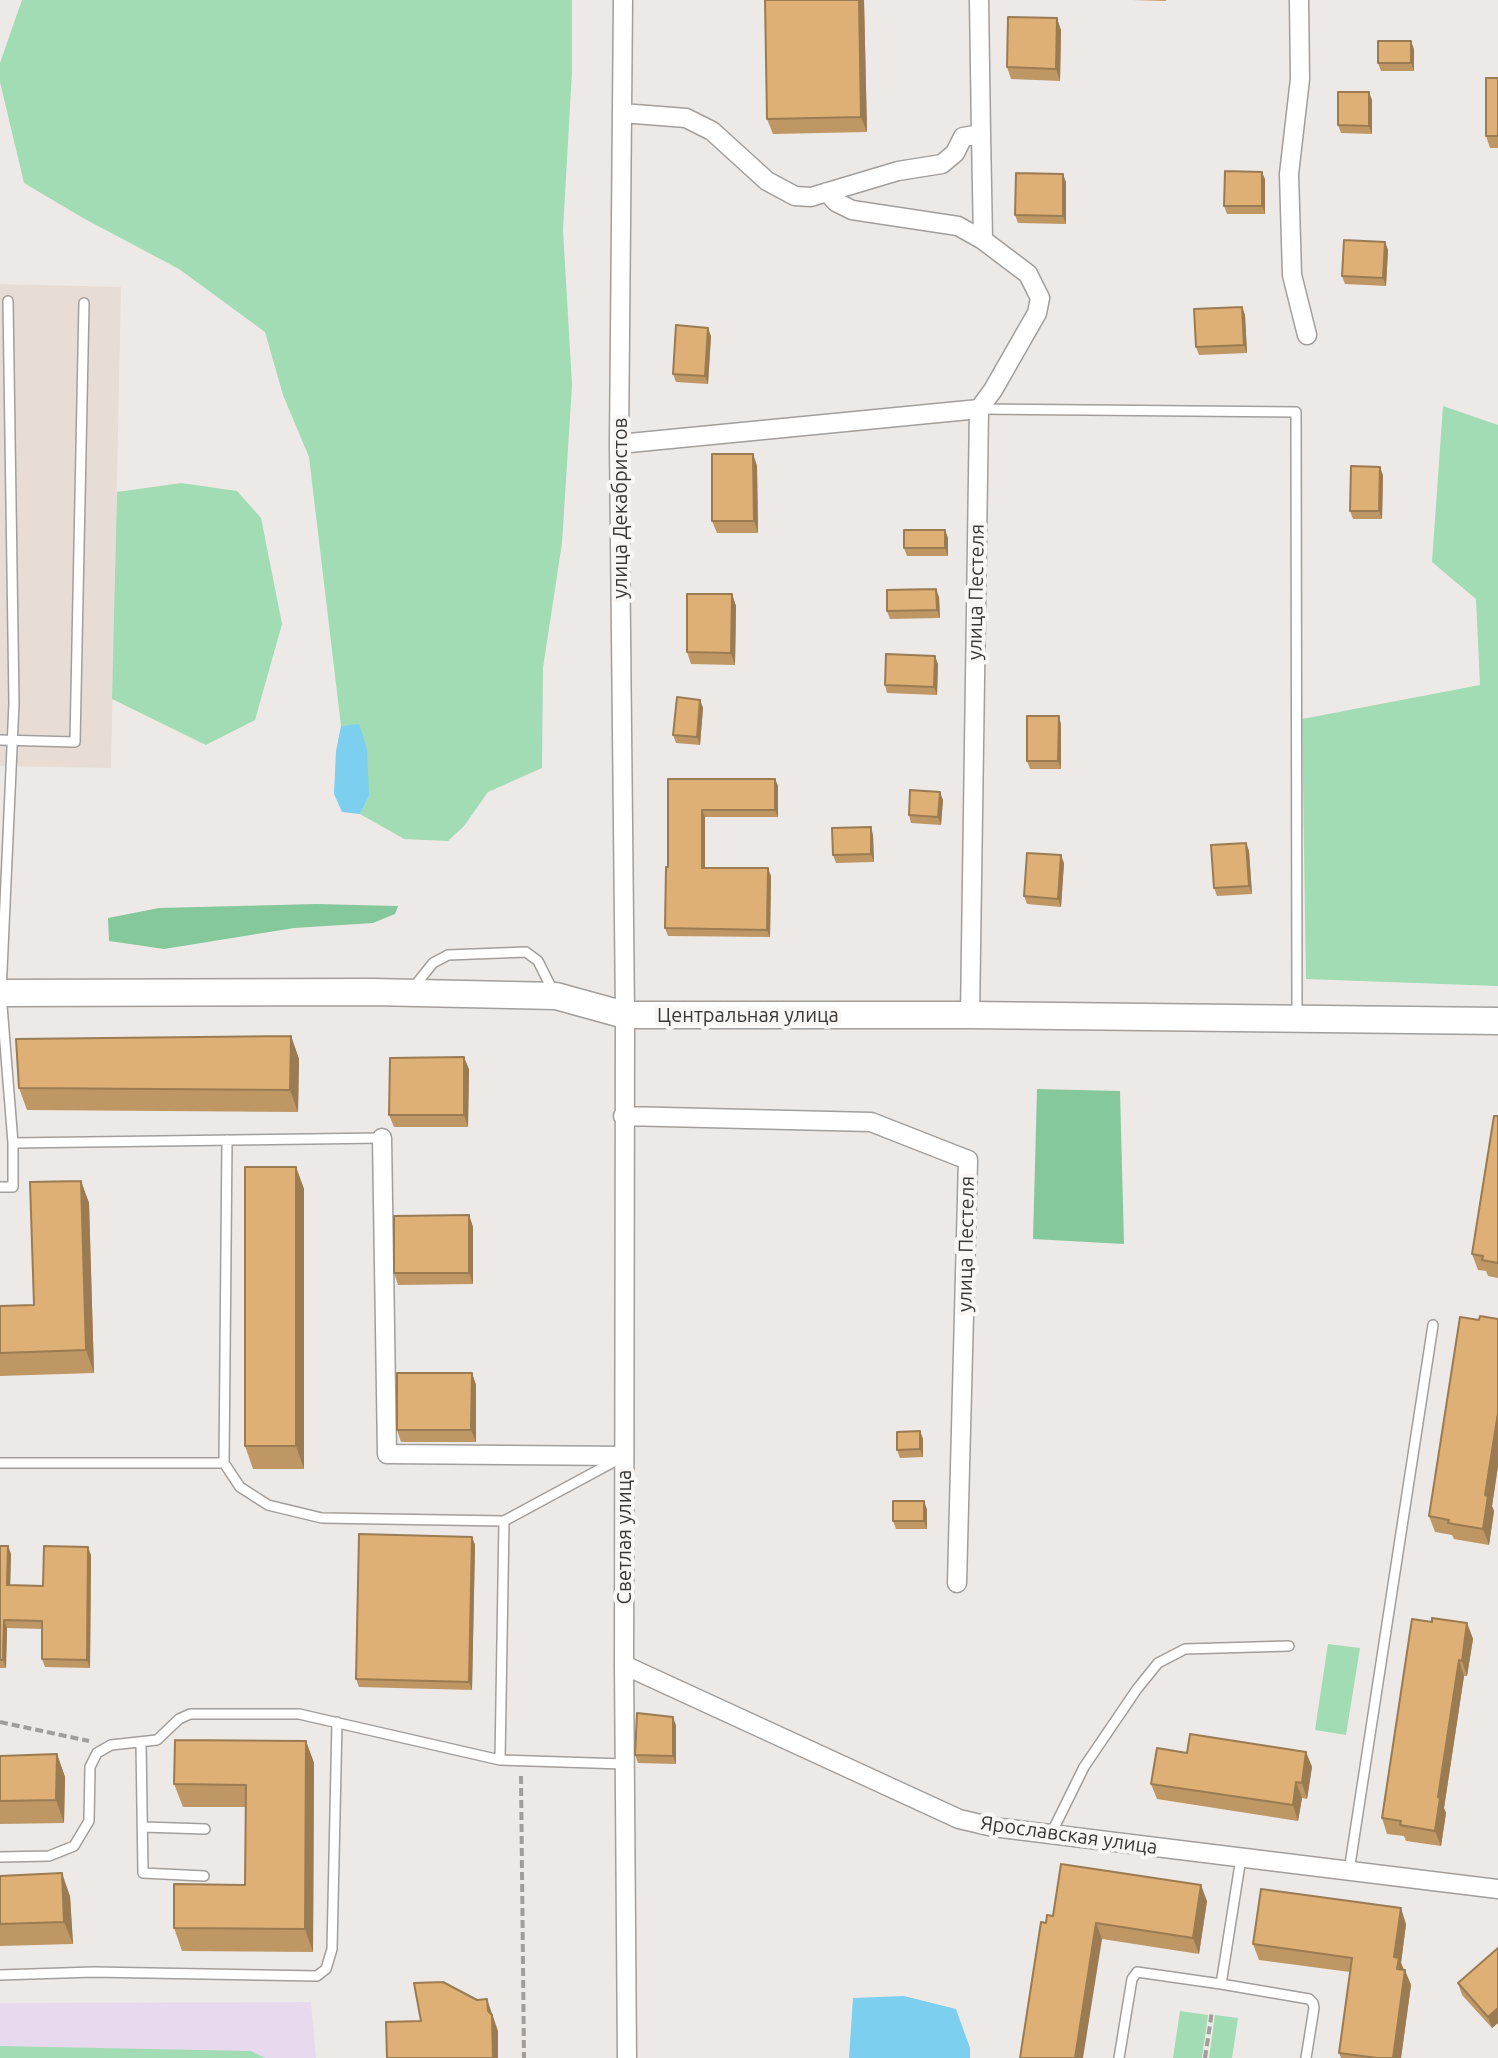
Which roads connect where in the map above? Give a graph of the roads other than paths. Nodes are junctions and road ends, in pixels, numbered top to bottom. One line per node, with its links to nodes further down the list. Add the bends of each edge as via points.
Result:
1 (623, 0): 4 (street, улица Декабристов)
2 (979, 0): 5 (street)
3 (1299, 0): 10 (street, via 1300,79 1289,174 1292,275)
4 (622, 113): 6 (street, via 686,118 712,131 767,181 795,196); 12 (street, улица Декабристов)
5 (981, 134): 6 (street, via 963,137 942,164); 7 (street)
6 (827, 192): 7 (street, via 852,210 958,226)
7 (983, 240): 11 (street, via 1028,274 1040,298 1037,313)
8 (8, 301): 14 (lane)
9 (84, 303): 14 (lane, via 75,742)
10 (1307, 335)
11 (979, 409): 12 (street); 19 (street, улица Пестеля); 20 (lane, via 1296,412)
12 (619, 444): 18 (street, улица Декабристов)
13 (0, 740): 14 (lane)
14 (14, 741): 15 (lane)
15 (0, 993): 16 (street, Центральная улица); 25 (lane)
16 (409, 994): 17 (street, Центральная улица); 17 (lane, via 433,963 448,955 526,952 538,961)
17 (556, 996): 18 (street, Центральная улица)
18 (625, 1015): 19 (street, Центральная улица); 22 (street, Светлая улица)
19 (970, 1015): 20 (street, Центральная улица)
20 (1297, 1021): 21 (street, Центральная улица)
21 (1498, 1021)
22 (623, 1116): 28 (street, Светлая улица); 32 (street, улица Пестеля, via 871,1122 968,1160)
23 (382, 1138): 24 (lane); 28 (street, via 387,1454)
24 (227, 1140): 25 (lane); 30 (lane)
25 (13, 1143): 26 (lane, via 13,1187)
26 (0, 1187)
27 (1433, 1325): 44 (lane)
28 (624, 1456): 31 (lane); 34 (street, Светлая улица)
29 (0, 1463): 30 (lane)
30 (224, 1463): 31 (lane, via 240,1487 268,1505 322,1518)
31 (504, 1521): 37 (lane)
32 (957, 1583)
33 (1289, 1646): 41 (lane, via 1185,1649 1158,1663 1084,1767)
34 (624, 1665): 38 (street, Светлая улица); 41 (street, Ярославская улица, via 959,1819)
35 (337, 1722): 36 (lane, via 299,1714 190,1714 157,1740); 37 (lane); 47 (lane, via 332,1949 326,1969 317,1976)
36 (141, 1743): 39 (lane); 42 (lane, via 111,1745 97,1753 90,1767 89,1821 74,1846 49,1856)
37 (500, 1760): 38 (lane)
38 (624, 1764): 49 (street, Светлая улица)
39 (143, 1827): 40 (lane); 45 (lane, via 143,1873)
40 (205, 1829)
41 (1051, 1834): 43 (street, Ярославская улица)
42 (0, 1857)
43 (1241, 1858): 44 (street, Ярославская улица); 48 (lane)
44 (1349, 1871): 46 (street, Ярославская улица)
45 (204, 1876)
46 (1498, 1889)
47 (0, 1975)
48 (1221, 1984): 50 (lane, via 1137,1972); 51 (lane, via 1309,1999 1314,2008)
49 (627, 2058)
50 (1119, 2058)
51 (1306, 2058)

